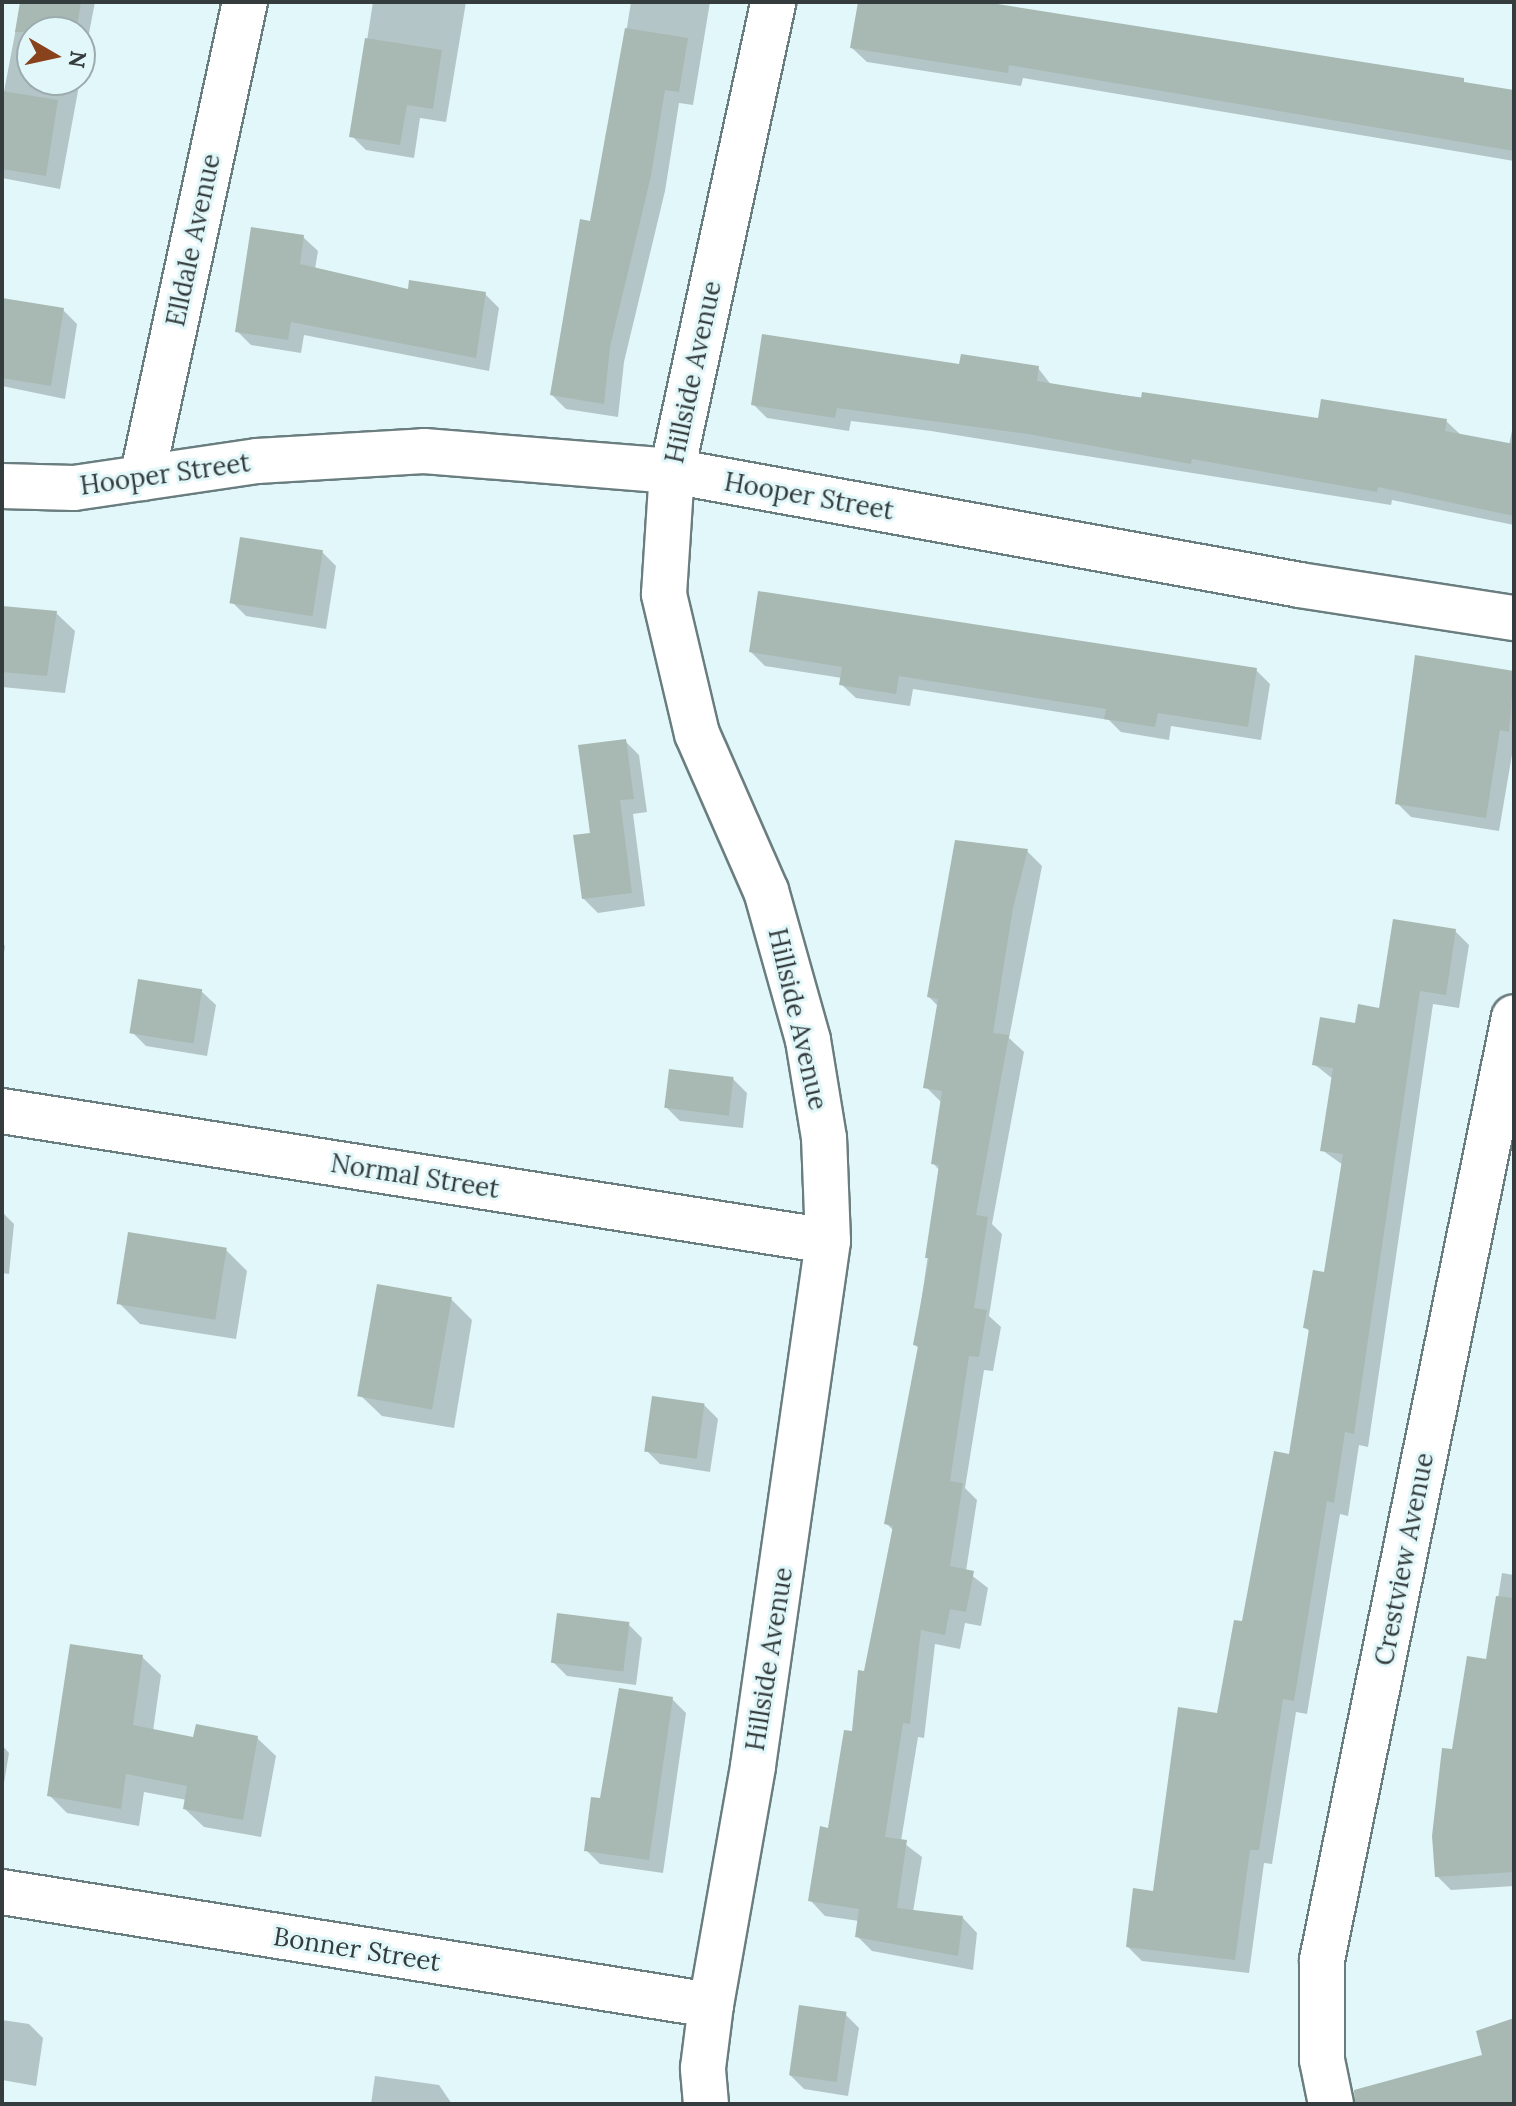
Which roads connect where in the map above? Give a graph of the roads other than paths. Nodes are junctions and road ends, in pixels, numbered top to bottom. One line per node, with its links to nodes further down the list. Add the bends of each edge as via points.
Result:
1 (245, 2): 4 (street, Elldale Avenue)
2 (773, 2): 3 (street, Hillside Avenue)
3 (672, 471): 4 (street, Hooper Street, via 424,451 257,461); 6 (street, Hooper Street, via 1300,585); 9 (street, Hillside Avenue, via 664,594 697,734 766,891 808,1040 824,1138)
4 (142, 478): 5 (street, Hooper Street, via 74,488)
5 (2, 486)
6 (1514, 618)
7 (1514, 1017): 13 (street, Crestview Avenue, via 1322,1960 1322,2060)
8 (2, 1111): 9 (street, Normal Street)
9 (828, 1241): 11 (street, Hillside Avenue, via 755,1751)
10 (2, 1892): 11 (street, Bonner Street)
11 (711, 2005): 12 (street, Hillside Avenue, via 703,2068)
12 (706, 2104)
13 (1331, 2104)

